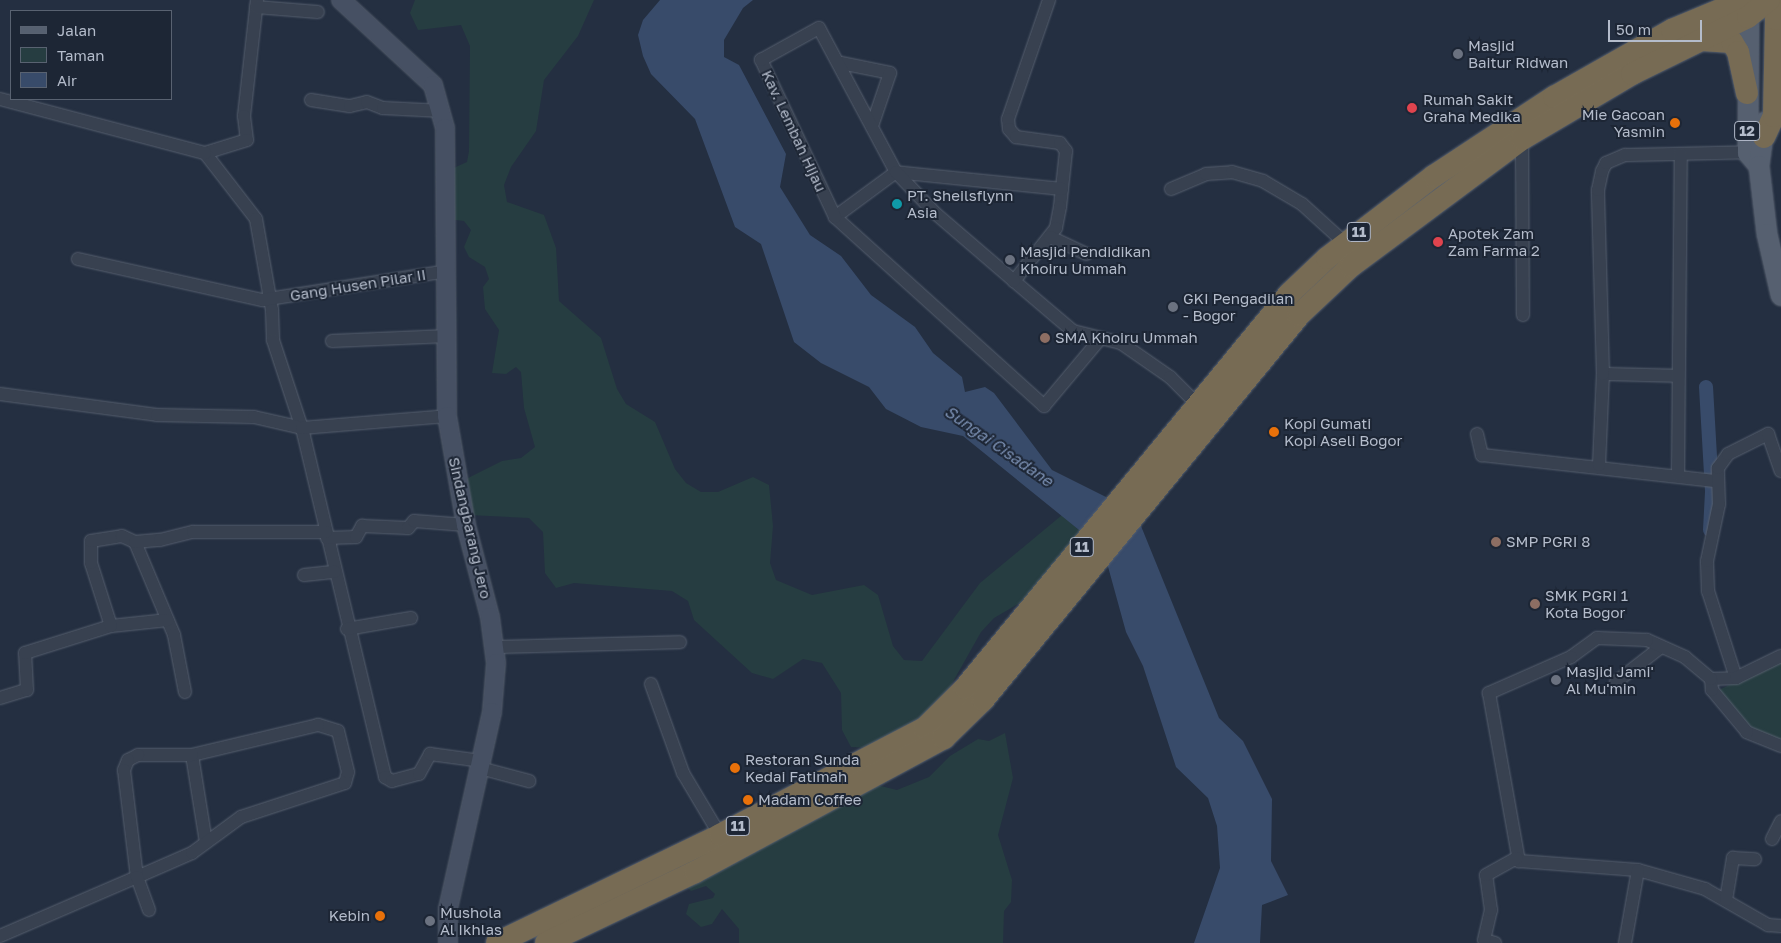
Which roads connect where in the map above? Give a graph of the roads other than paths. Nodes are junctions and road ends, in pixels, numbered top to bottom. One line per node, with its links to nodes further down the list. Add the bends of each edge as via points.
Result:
1 (342, 0): 17 (street, Sindangbarang Jero, via 414,62 433,85)
2 (1048, 0): 24 (street, via 1008,119 1009,129 1016,137 1060,143 1066,151)
3 (1720, 0): 7 (highway)
4 (257, 4): 6 (street); 21 (street, via 244,116 247,140)
5 (1760, 4): 7 (highway, 11); 8 (highway); 9 (highway, 11); 13 (main road, 12)
6 (318, 12)
7 (1672, 30): 11 (highway, 11)
8 (1774, 40): 12 (highway); 20 (main road, 12)
9 (1692, 42): 11 (highway, 11); 13 (highway, 12, via 1715,38 1732,42 1738,52)
10 (841, 63): 18 (street, Kav. Lembah Hijau); 18 (street, via 890,73); 26 (street, Kav. Lembah Hijau, via 820,28 761,60)
11 (1630, 64): 16 (highway, 11)
12 (1778, 88): 20 (highway, via 1774,116)
13 (1747, 93): 20 (main road, 12)
14 (0, 99): 21 (street)
15 (311, 100): 17 (street, via 350,106 367,102 383,108)
16 (1556, 107): 19 (highway, 11); 28 (highway, 11, via 1434,176)
17 (443, 111): 31 (street, Sindangbarang Jero)
18 (872, 126): 23 (street, Kav. Lembah Hijau)
19 (1522, 139): 35 (street); 43 (highway, 11, via 1351,266)
20 (1758, 152): 22 (street); 33 (main road, 12, via 1767,234)
21 (205, 154): 34 (street, via 256,219)
22 (1681, 154): 39 (street, via 1625,155 1606,164 1602,171 1598,190); 40 (street)
23 (896, 172): 24 (street); 26 (street); 32 (street, Kav. Lembah Hijau, via 935,213)
24 (1062, 189): 27 (street, via 1056,228)
25 (1171, 189): 28 (street, via 1206,174 1232,172 1264,181 1302,204)
26 (835, 217): 37 (street, Kav. Lembah Hijau, via 1044,406)
27 (1050, 237): 29 (street); 32 (street)
28 (1345, 243): 43 (highway, 11, via 1289,294)
29 (1086, 254)
30 (78, 258): 34 (street, Gang Husen Pilar II, via 225,294)
31 (447, 272): 34 (street, Gang Husen Pilar II); 36 (street, Sindangbarang Jero)
32 (1014, 281): 37 (street, Kav. Lembah Hijau, via 1063,324)
33 (1781, 295)
34 (270, 299): 44 (street, via 273,340)
35 (1523, 314)
36 (448, 336): 38 (street); 42 (street, Sindangbarang Jero)
37 (1100, 339): 43 (street, Kav. Lembah Hijau, via 1121,343 1170,377)
38 (332, 341)
39 (1602, 374): 40 (street); 46 (street)
40 (1678, 376): 48 (street)
41 (0, 394): 44 (street, via 157,415 254,417)
42 (447, 416): 44 (street); 50 (street, Sindangbarang Jero)
43 (1202, 416): 68 (highway, 11)
44 (302, 428): 51 (street)
45 (1477, 434): 46 (street, via 1479,455)
46 (1599, 466): 48 (street)
47 (1781, 471): 49 (street, via 1770,437 1765,434 1720,461)
48 (1678, 474): 49 (street)
49 (1712, 480): 63 (street, via 1718,504 1707,561 1708,591)
50 (466, 525): 51 (street, via 414,521 408,528 362,526 356,537); 60 (street, Sindangbarang Jero)
51 (327, 535): 52 (street, via 193,532); 53 (street)
52 (135, 542): 56 (street); 57 (street, via 122,536 91,541 91,562)
53 (335, 572): 54 (street); 58 (street)
54 (304, 575)
55 (411, 618): 58 (street)
56 (168, 620): 57 (street); 67 (street, via 180,653)
57 (111, 626): 69 (street, via 25,653 27,690)
58 (347, 630): 72 (street, via 388,780 419,774 430,754)
59 (680, 642): 60 (street)
60 (495, 647): 72 (street, Sindangbarang Jero, via 494,696)
61 (1661, 648): 64 (street, via 1684,657); 65 (street); 80 (street, via 1632,638 1597,638 1570,657 1491,688 1493,724)
62 (1781, 656): 63 (street)
63 (1736, 678): 64 (street)
64 (1711, 679): 70 (street, via 1712,690 1747,732)
65 (1616, 682)
66 (651, 684): 77 (street, via 683,773)
67 (185, 692)
68 (974, 694): 77 (highway, 11, via 905,740); 90 (highway, 11, via 922,754 695,872)
69 (0, 698)
70 (1781, 746)
71 (192, 755): 75 (street, via 318,725 338,731 348,772 345,783); 76 (street); 83 (street, via 138,755 128,760 124,770)
72 (480, 765): 73 (street); 88 (street, Sindangbarang Jero, via 448,909)
73 (529, 781)
74 (1781, 821): 78 (street)
75 (230, 823): 76 (street); 79 (street)
76 (203, 824): 79 (street)
77 (720, 836): 89 (highway, 11)
78 (1772, 840)
79 (206, 842): 83 (street, via 192,853)
80 (1517, 858): 82 (street); 91 (street, via 1486,875 1491,910 1484,940)
81 (1755, 859): 84 (street, via 1733,858)
82 (1638, 870): 84 (street); 92 (street)
83 (137, 877): 85 (street); 87 (street)
84 (1726, 900): 86 (street, via 1768,924)
85 (149, 910)
86 (1781, 926)
87 (0, 936)
88 (448, 943)
89 (497, 943)
90 (546, 943)
91 (1494, 943)
92 (1625, 943)

